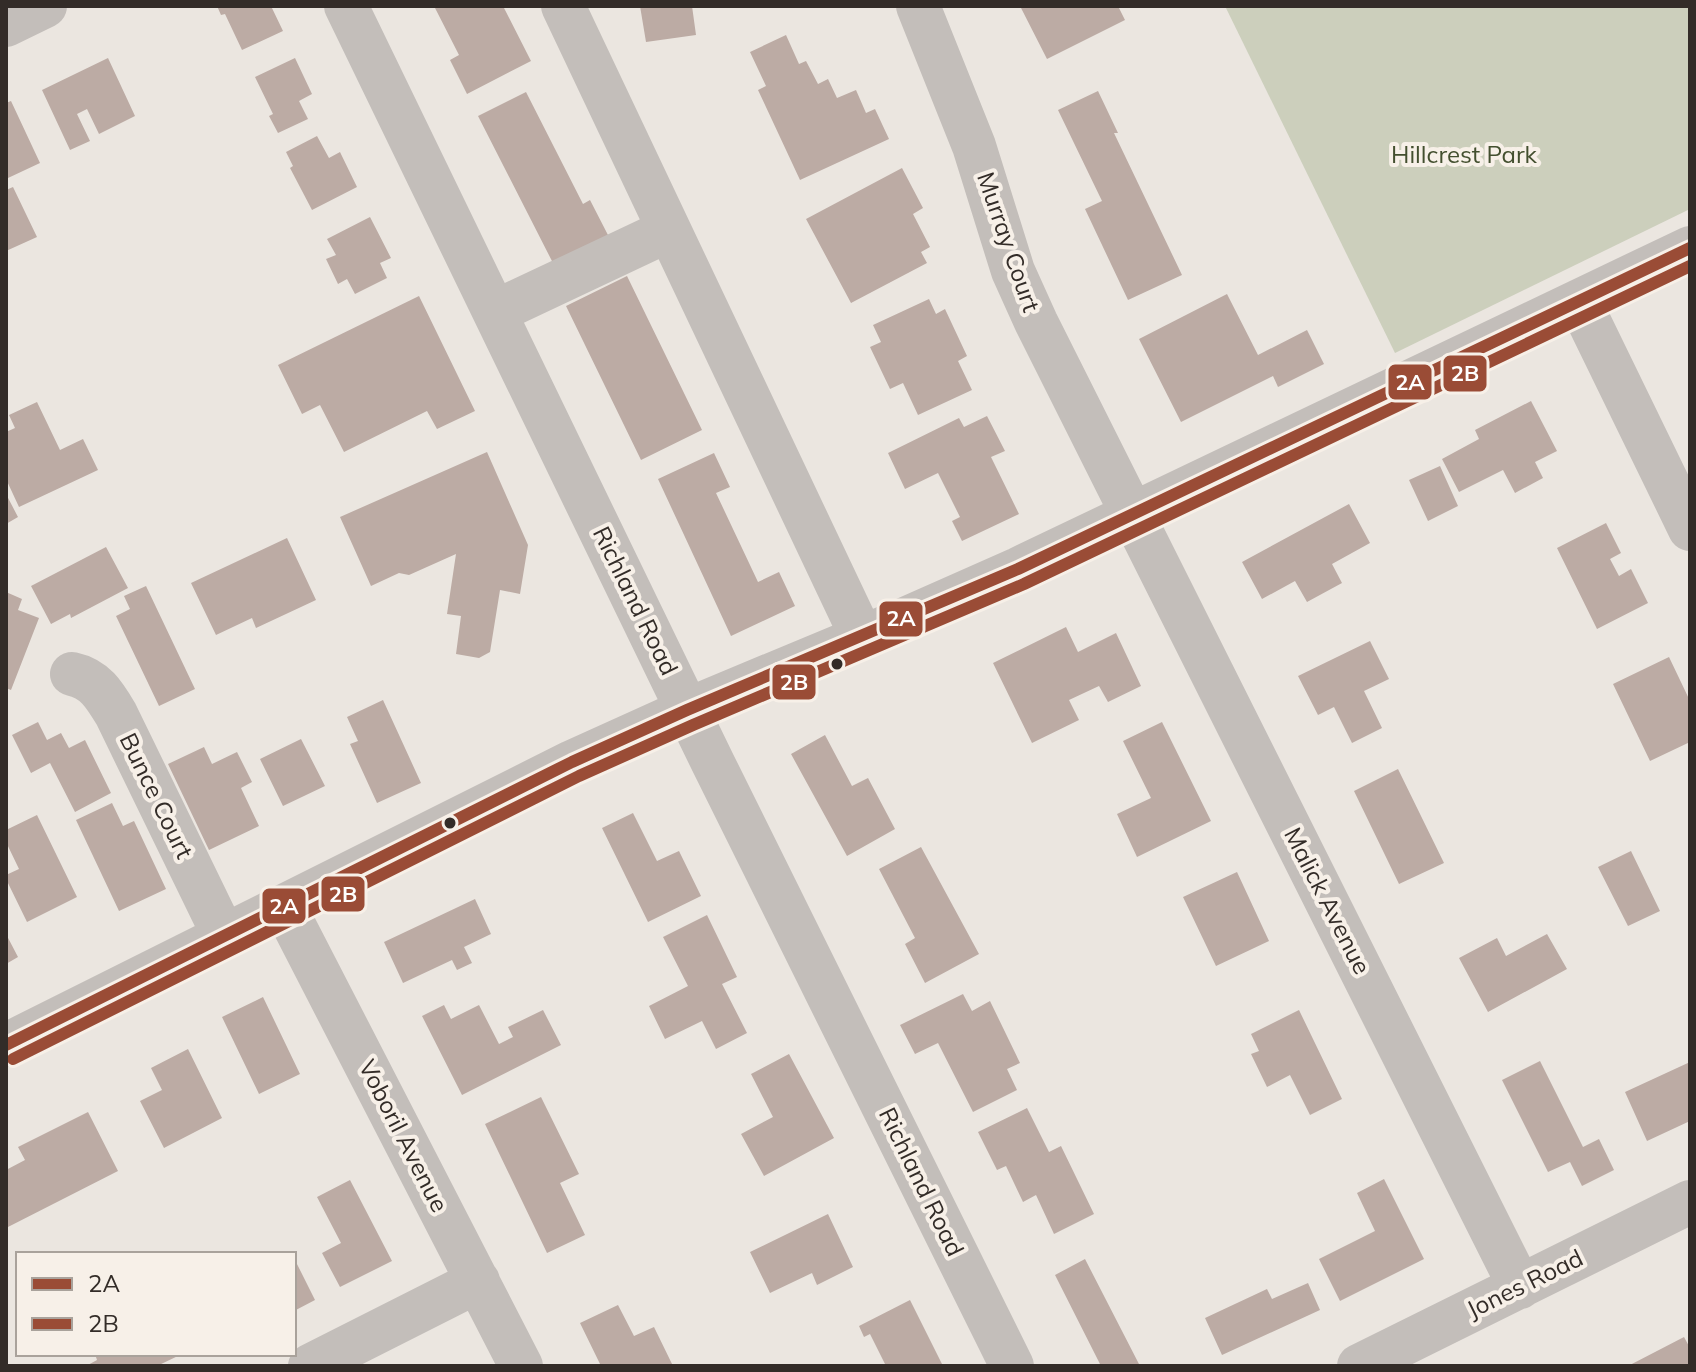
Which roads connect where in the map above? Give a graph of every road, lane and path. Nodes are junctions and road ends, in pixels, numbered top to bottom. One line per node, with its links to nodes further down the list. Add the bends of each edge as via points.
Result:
1 (45, 6): 5 (street)
2 (346, 6): 9 (street, Richland Road)
3 (563, 6): 6 (street)
4 (918, 6): 10 (street, Murray Court, via 974,146 1013,271)
5 (6, 25)
6 (669, 230): 9 (street); 12 (street)
7 (1690, 248): 8 (street)
8 (1579, 301): 10 (street); 11 (street)
9 (495, 312): 14 (street, Richland Road)
10 (1133, 514): 12 (street); 20 (street, Malick Avenue)
11 (1690, 529)
12 (862, 637): 14 (street)
13 (72, 674): 16 (street, Bunce Court, via 87,677 116,714)
14 (687, 710): 15 (street); 23 (street, Richland Road)
15 (284, 906): 16 (street); 19 (street, Voboril Avenue)
16 (224, 936): 17 (street)
17 (6, 1045)
18 (1690, 1202): 20 (street, Jones Road)
19 (478, 1281): 21 (street); 22 (street, Voboril Avenue)
20 (1520, 1287): 24 (street, Jones Road)
21 (310, 1366)
22 (521, 1366)
23 (1012, 1366)
24 (1359, 1366)

